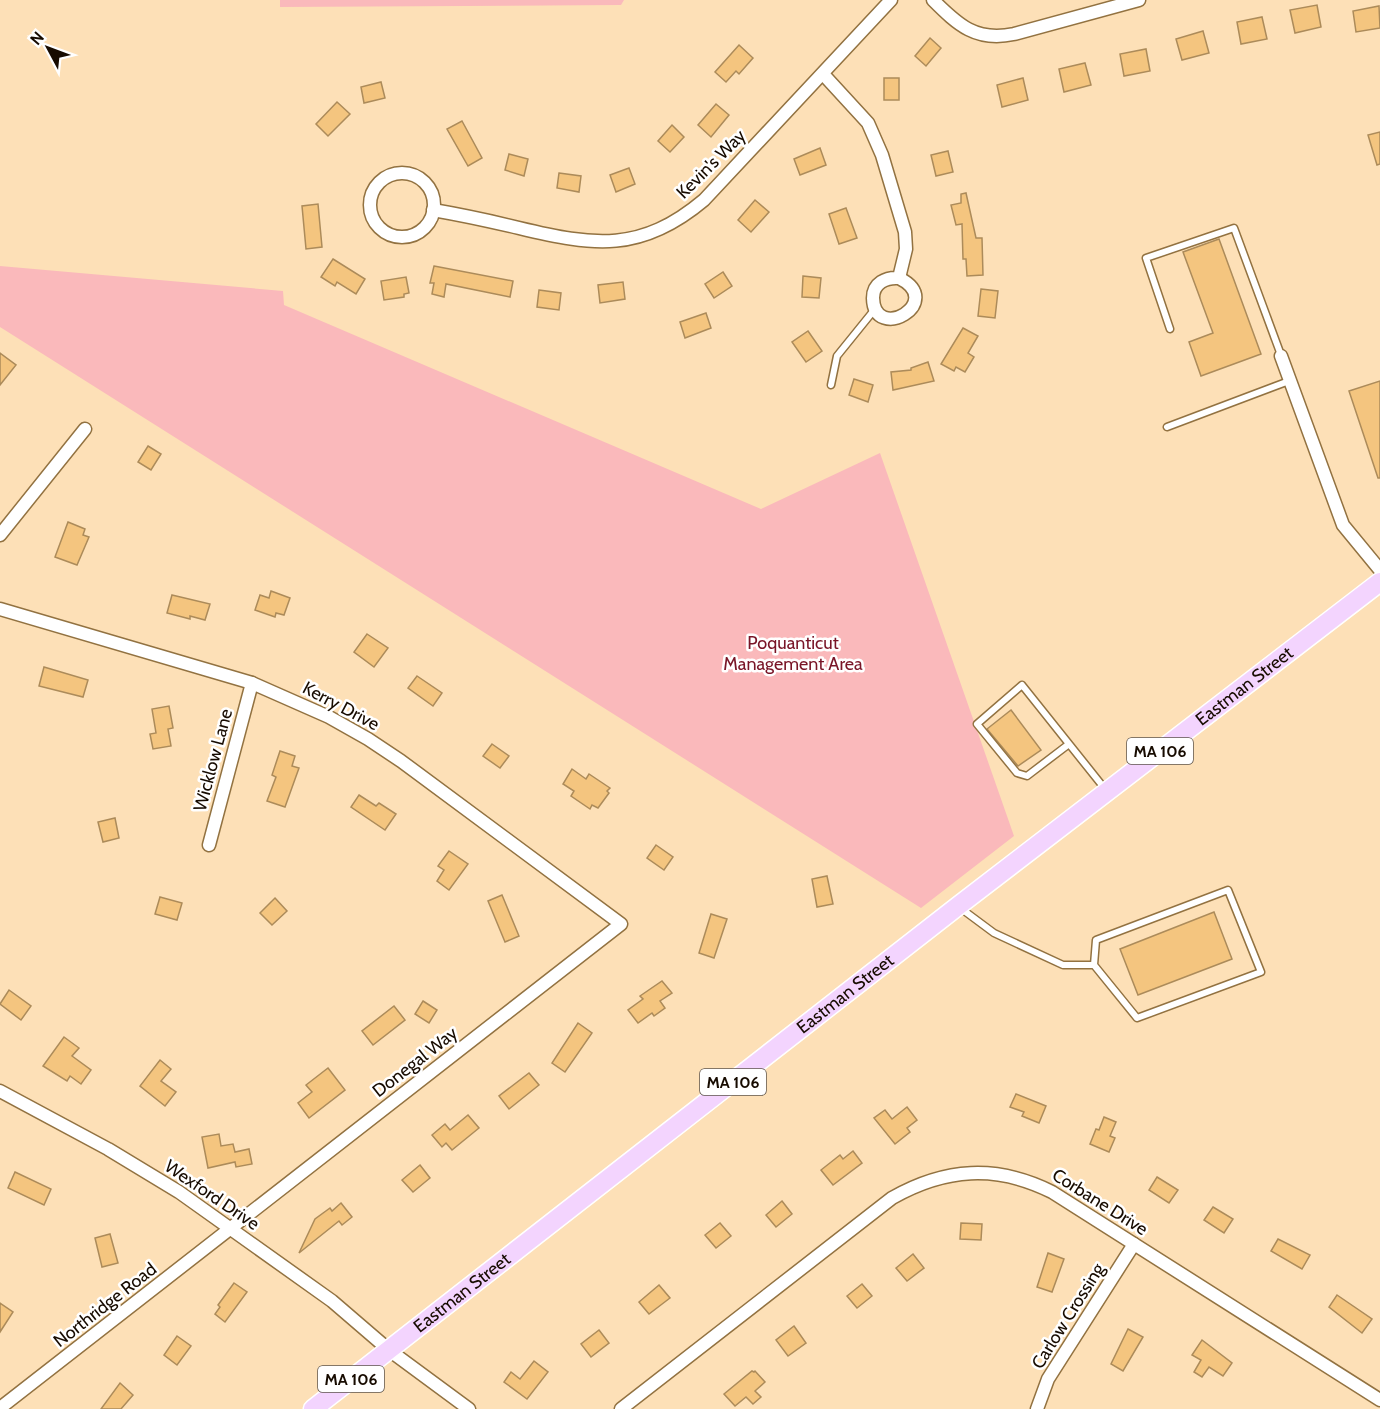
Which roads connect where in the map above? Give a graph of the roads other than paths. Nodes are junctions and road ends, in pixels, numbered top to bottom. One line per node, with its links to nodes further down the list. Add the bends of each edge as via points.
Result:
1 (891, 0): 4 (street, Kevin's Way)
2 (933, 0): 3 (street, via 959,24 980,35 995,36)
3 (1139, 0)
4 (823, 74): 5 (street, Kevin's Way, via 704,200 687,214 646,235 610,242 575,241); 6 (street, via 868,123 882,155 905,232 906,249)
5 (433, 210): 5 (street, via 430,189 414,175 394,174 377,184 372,193 371,214 383,231 393,235 414,234 423,228)
6 (899, 278): 7 (street, via 886,279 875,289); 7 (street, via 914,292 910,311 893,319)
7 (876, 309): 11 (lane, via 837,356)
8 (1170, 329): 9 (lane, via 1146,258 1234,228)
9 (1281, 356): 10 (street)
10 (1290, 380): 12 (lane); 15 (street, via 1343,525)
11 (831, 385)
12 (1167, 427)
13 (85, 429): 14 (street)
14 (0, 535)
15 (1380, 570)
16 (1380, 582): 20 (main road, Eastman Street / MA 106)
17 (0, 609): 18 (street, Kerry Drive)
18 (252, 683): 21 (street, Wicklow Lane); 23 (street, Kerry Drive, via 368,739)
19 (1069, 744): 19 (lane, via 1022,685 977,724 1017,773 1027,776); 20 (lane)
20 (1107, 792): 22 (main road, Eastman Street / MA 106)
21 (209, 845)
22 (958, 906): 24 (lane, via 994,933 1063,966); 28 (main road, Eastman Street / MA 106)
23 (621, 924): 26 (street, Donegal Way)
24 (1094, 965): 24 (lane, via 1137,1018 1261,972 1228,890 1096,940)
25 (0, 1091): 26 (street, Wexford Drive, via 108,1149)
26 (231, 1229): 28 (street, Wexford Drive, via 332,1301); 30 (street, Northridge Road)
27 (1134, 1244): 29 (street, Corbane Drive); 33 (street, Corbane Drive, via 1034,1183 964,1173 926,1181 892,1198); 34 (street, Carlow Crossing, via 1048,1379)
28 (389, 1350): 31 (main road, Eastman Street / MA 106); 32 (street, Wexford Drive)
29 (1380, 1400)
30 (0, 1408)
31 (313, 1409)
32 (469, 1409)
33 (621, 1409)
34 (1036, 1409)

